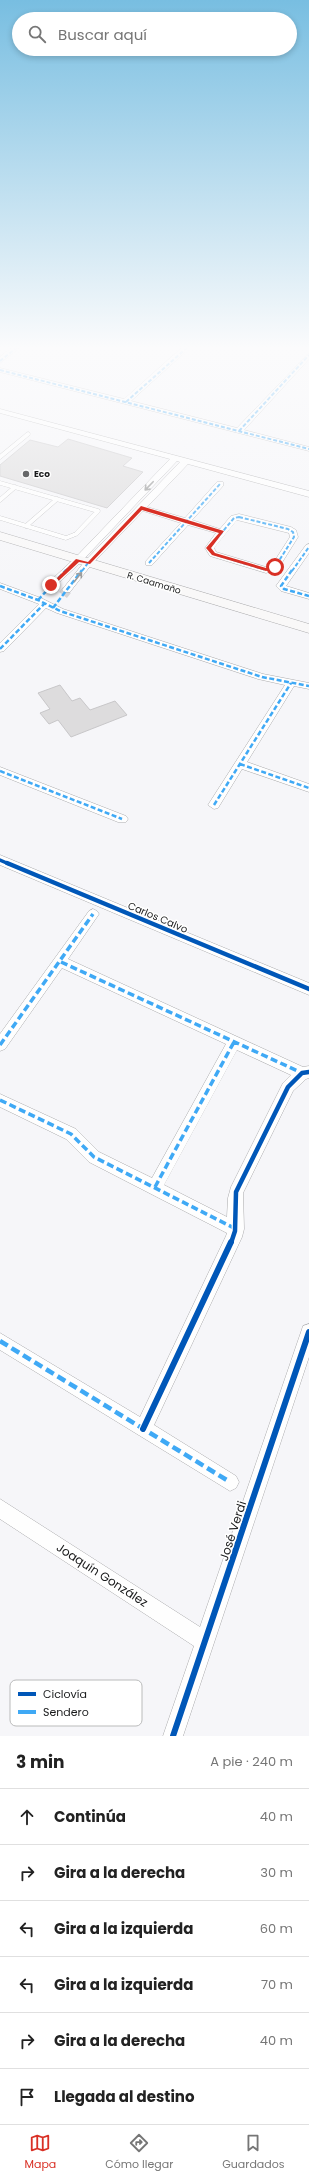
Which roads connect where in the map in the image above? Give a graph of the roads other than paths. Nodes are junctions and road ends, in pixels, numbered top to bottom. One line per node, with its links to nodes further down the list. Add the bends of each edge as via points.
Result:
1 (56, 426): 8 (street)
2 (220, 426): 4 (street)
3 (244, 426): 4 (street)
4 (239, 431): 6 (street)
5 (28, 434): 7 (lane)
6 (309, 449)
7 (0, 458)
8 (176, 458): 9 (street); 23 (street, one-way to 23)
9 (186, 461): 13 (street); 16 (street)
10 (0, 483): 12 (lane)
11 (220, 484): 18 (street)
12 (16, 487): 14 (lane); 15 (lane)
13 (309, 494)
14 (57, 499): 19 (lane); 19 (lane, via 97,510 98,513 76,534 66,538)
15 (0, 500)
16 (141, 508): 18 (street); 23 (street)
17 (0, 518): 19 (lane)
18 (187, 522): 20 (street); 24 (street)
19 (26, 526)
20 (222, 532): 20 (street, via 209,548 210,551 266,570 275,567 294,537 293,532 288,530 239,517 234,518)
21 (0, 536): 23 (street, R. Caamaño)
22 (309, 547): 26 (street, via 281,586)
23 (83, 562): 27 (street, one-way to 23, via 65,593); 27 (street, via 49,588); 28 (street, R. Caamaño)
24 (149, 563)
25 (0, 586): 27 (street)
26 (309, 596)
27 (45, 604): 29 (street); 30 (street, via 262,677)
28 (309, 629)
29 (0, 649)
30 (291, 683): 31 (street); 32 (street)
31 (309, 686)
32 (240, 764): 34 (street); 35 (street)
33 (0, 771): 36 (street)
34 (309, 788)
35 (214, 806)
36 (122, 819)
37 (0, 860): 40 (street, Carlos Calvo)
38 (93, 914): 39 (street)
39 (60, 962): 41 (street); 42 (street)
40 (309, 989)
41 (234, 1042): 43 (street); 45 (street)
42 (0, 1045)
43 (306, 1073): 46 (street, via 288,1087 236,1192)
44 (0, 1100): 45 (street, via 71,1134 94,1156)
45 (155, 1187): 46 (street)
46 (236, 1229): 49 (street)
47 (309, 1332): 52 (street, José Verdi)
48 (0, 1341): 49 (street)
49 (143, 1429): 50 (street)
50 (230, 1482)
51 (0, 1508): 52 (street, Joaquín González)
52 (205, 1642): 53 (street, José Verdi)
53 (173, 1736)

